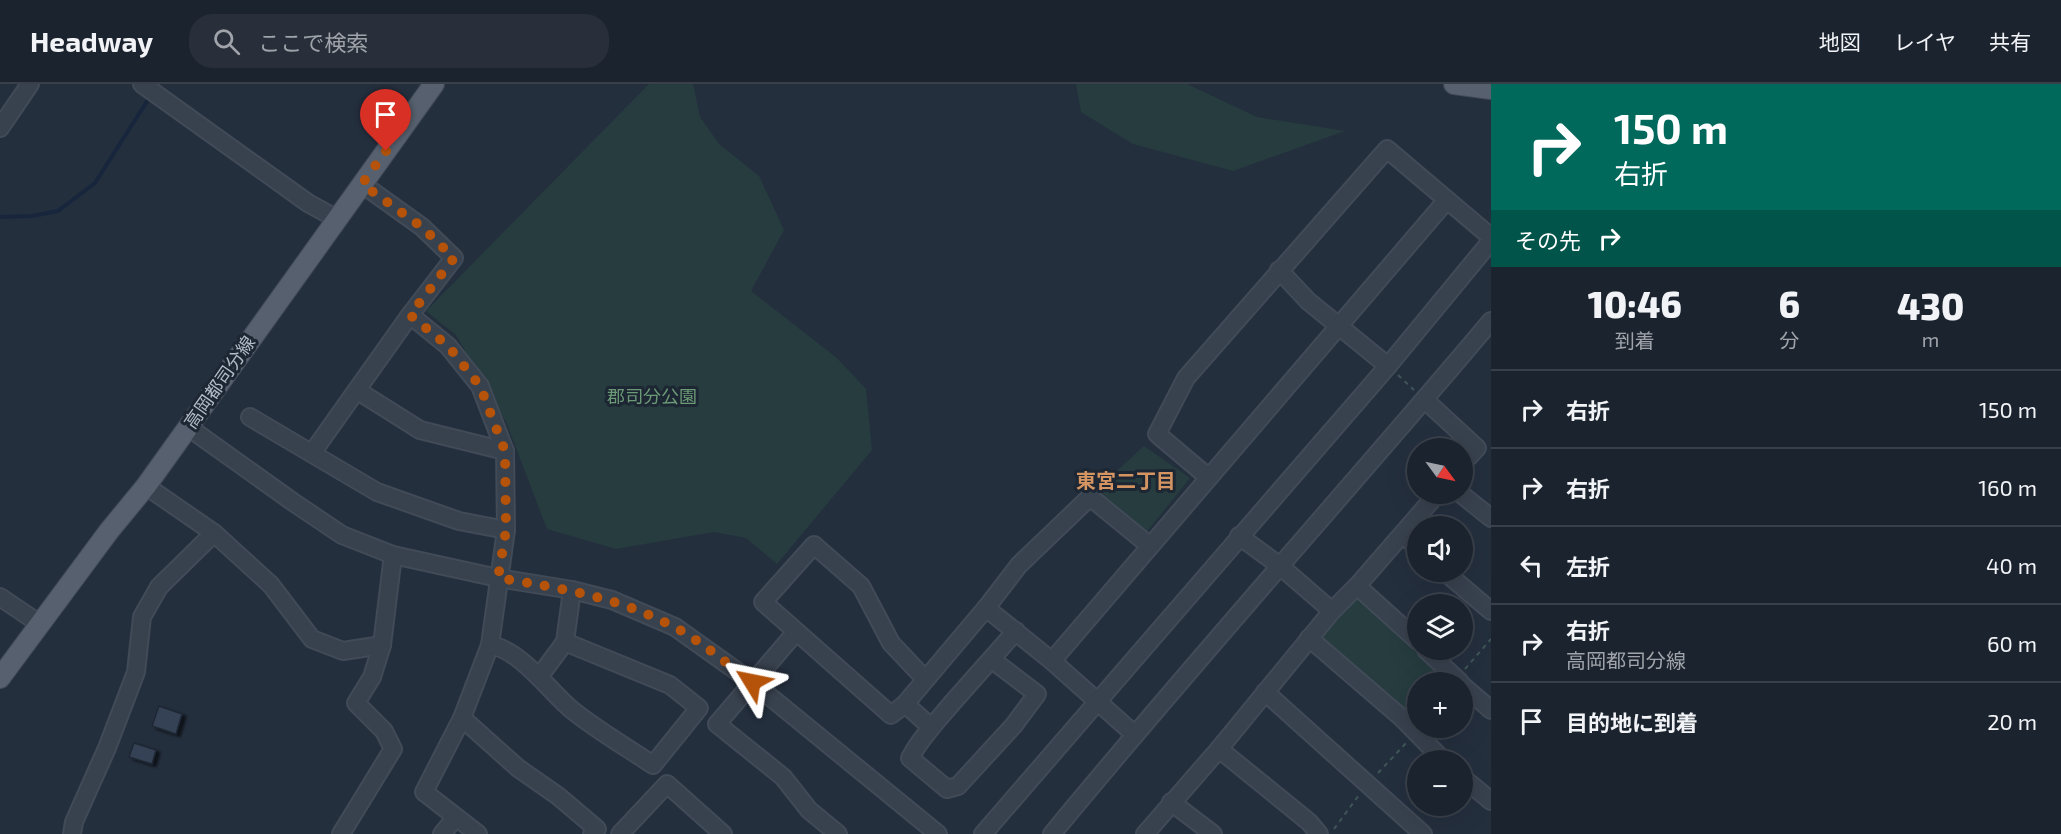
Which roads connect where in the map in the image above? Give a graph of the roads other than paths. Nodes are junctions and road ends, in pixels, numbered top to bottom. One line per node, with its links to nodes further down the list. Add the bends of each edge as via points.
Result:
1 (30, 84): 6 (street)
2 (142, 84): 9 (street, via 308,203)
3 (434, 84): 7 (main road, 高岡都司分線)
4 (1454, 84): 5 (main road)
5 (1491, 89)
6 (0, 128)
7 (362, 184): 9 (main road, 高岡都司分線); 13 (street, via 422,227 454,258)
8 (1446, 201): 10 (street); 12 (street, via 1387,149); 15 (street)
9 (337, 219): 20 (main road, 高岡都司分線)
10 (1491, 237)
11 (1491, 242): 16 (street)
12 (1279, 270): 15 (street); 24 (street, via 1185,378 1156,434)
13 (410, 315): 17 (street); 22 (street, via 448,346 480,386)
14 (1491, 321): 18 (street)
15 (1339, 326): 16 (street); 24 (street)
16 (1388, 366): 32 (street)
17 (358, 391): 22 (street, via 420,430); 23 (street)
18 (1425, 400): 21 (street); 36 (street)
19 (250, 417): 23 (street)
20 (188, 427): 25 (main road, 高岡都司分線); 35 (street, via 342,535)
21 (1466, 438)
22 (505, 451): 29 (street)
23 (312, 453): 29 (street, via 377,492 459,521)
24 (1209, 477): 34 (street)
25 (146, 486): 30 (street); 45 (main road, 高岡都司分線)
26 (1428, 504): 31 (street)
27 (1473, 504): 28 (street)
28 (1491, 518)
29 (506, 530): 37 (street)
30 (214, 533): 51 (street, via 271,585 312,639 343,651); 75 (street, via 159,587 142,617 135,672)
31 (1402, 535): 33 (street); 39 (street)
32 (1239, 536): 36 (street); 63 (street)
33 (1407, 539)
34 (1150, 546): 42 (street, via 1090,497 1019,565); 55 (street)
35 (393, 555): 37 (street); 51 (street)
36 (1280, 566): 43 (street); 68 (street)
37 (498, 578): 40 (street); 52 (street)
38 (1457, 582): 44 (street)
39 (1357, 586): 43 (street); 48 (street)
40 (572, 591): 50 (street); 60 (street, via 612,600 675,627)
41 (0, 597): 45 (street)
42 (986, 608): 46 (street); 59 (street)
43 (1332, 611): 49 (street)
44 (1491, 611)
45 (40, 624): 58 (main road, 高岡都司分線)
46 (1016, 631): 53 (street); 55 (street)
47 (796, 632): 59 (street, via 763,602 814,545 861,586 891,643); 60 (street); 64 (street, via 891,715)
48 (1407, 632)
49 (1309, 638): 61 (street); 70 (street)
50 (565, 642): 57 (street); 57 (street, via 670,685 699,708 652,765 571,709)
51 (382, 645): 76 (street, via 372,677 356,703 384,731 393,749)
52 (490, 645): 57 (street, via 500,647); 66 (street)
53 (991, 659): 67 (street); 67 (street, via 1037,694 958,786 947,789 910,758)
54 (1437, 660): 56 (street)
55 (1052, 661): 63 (street)
56 (1449, 672)
57 (539, 677)
58 (0, 678)
59 (925, 679): 64 (street)
60 (752, 682): 82 (street, via 717,724 783,777 808,810); 83 (street)
61 (1265, 692): 69 (street); 89 (street)
62 (1473, 694): 65 (street)
63 (1097, 700): 68 (street); 84 (street)
64 (905, 704): 67 (street)
65 (1491, 710)
66 (462, 718): 74 (street, via 424,792); 79 (street, via 518,768 597,829)
67 (931, 727)
68 (1134, 734): 85 (street)
69 (1219, 749): 73 (street); 88 (street)
70 (1433, 750)
71 (1473, 786): 72 (street)
72 (1491, 801)
73 (1171, 802): 86 (street); 87 (street)
74 (456, 817): 77 (street); 78 (street)
75 (72, 834)
76 (341, 834)
77 (442, 834)
78 (478, 834)
79 (592, 834)
80 (620, 834): 81 (street, via 667,784)
81 (723, 834)
82 (838, 834)
83 (938, 834)
84 (983, 834)
85 (1052, 834)
86 (1145, 834)
87 (1213, 834)
88 (1319, 834)
89 (1422, 834)

